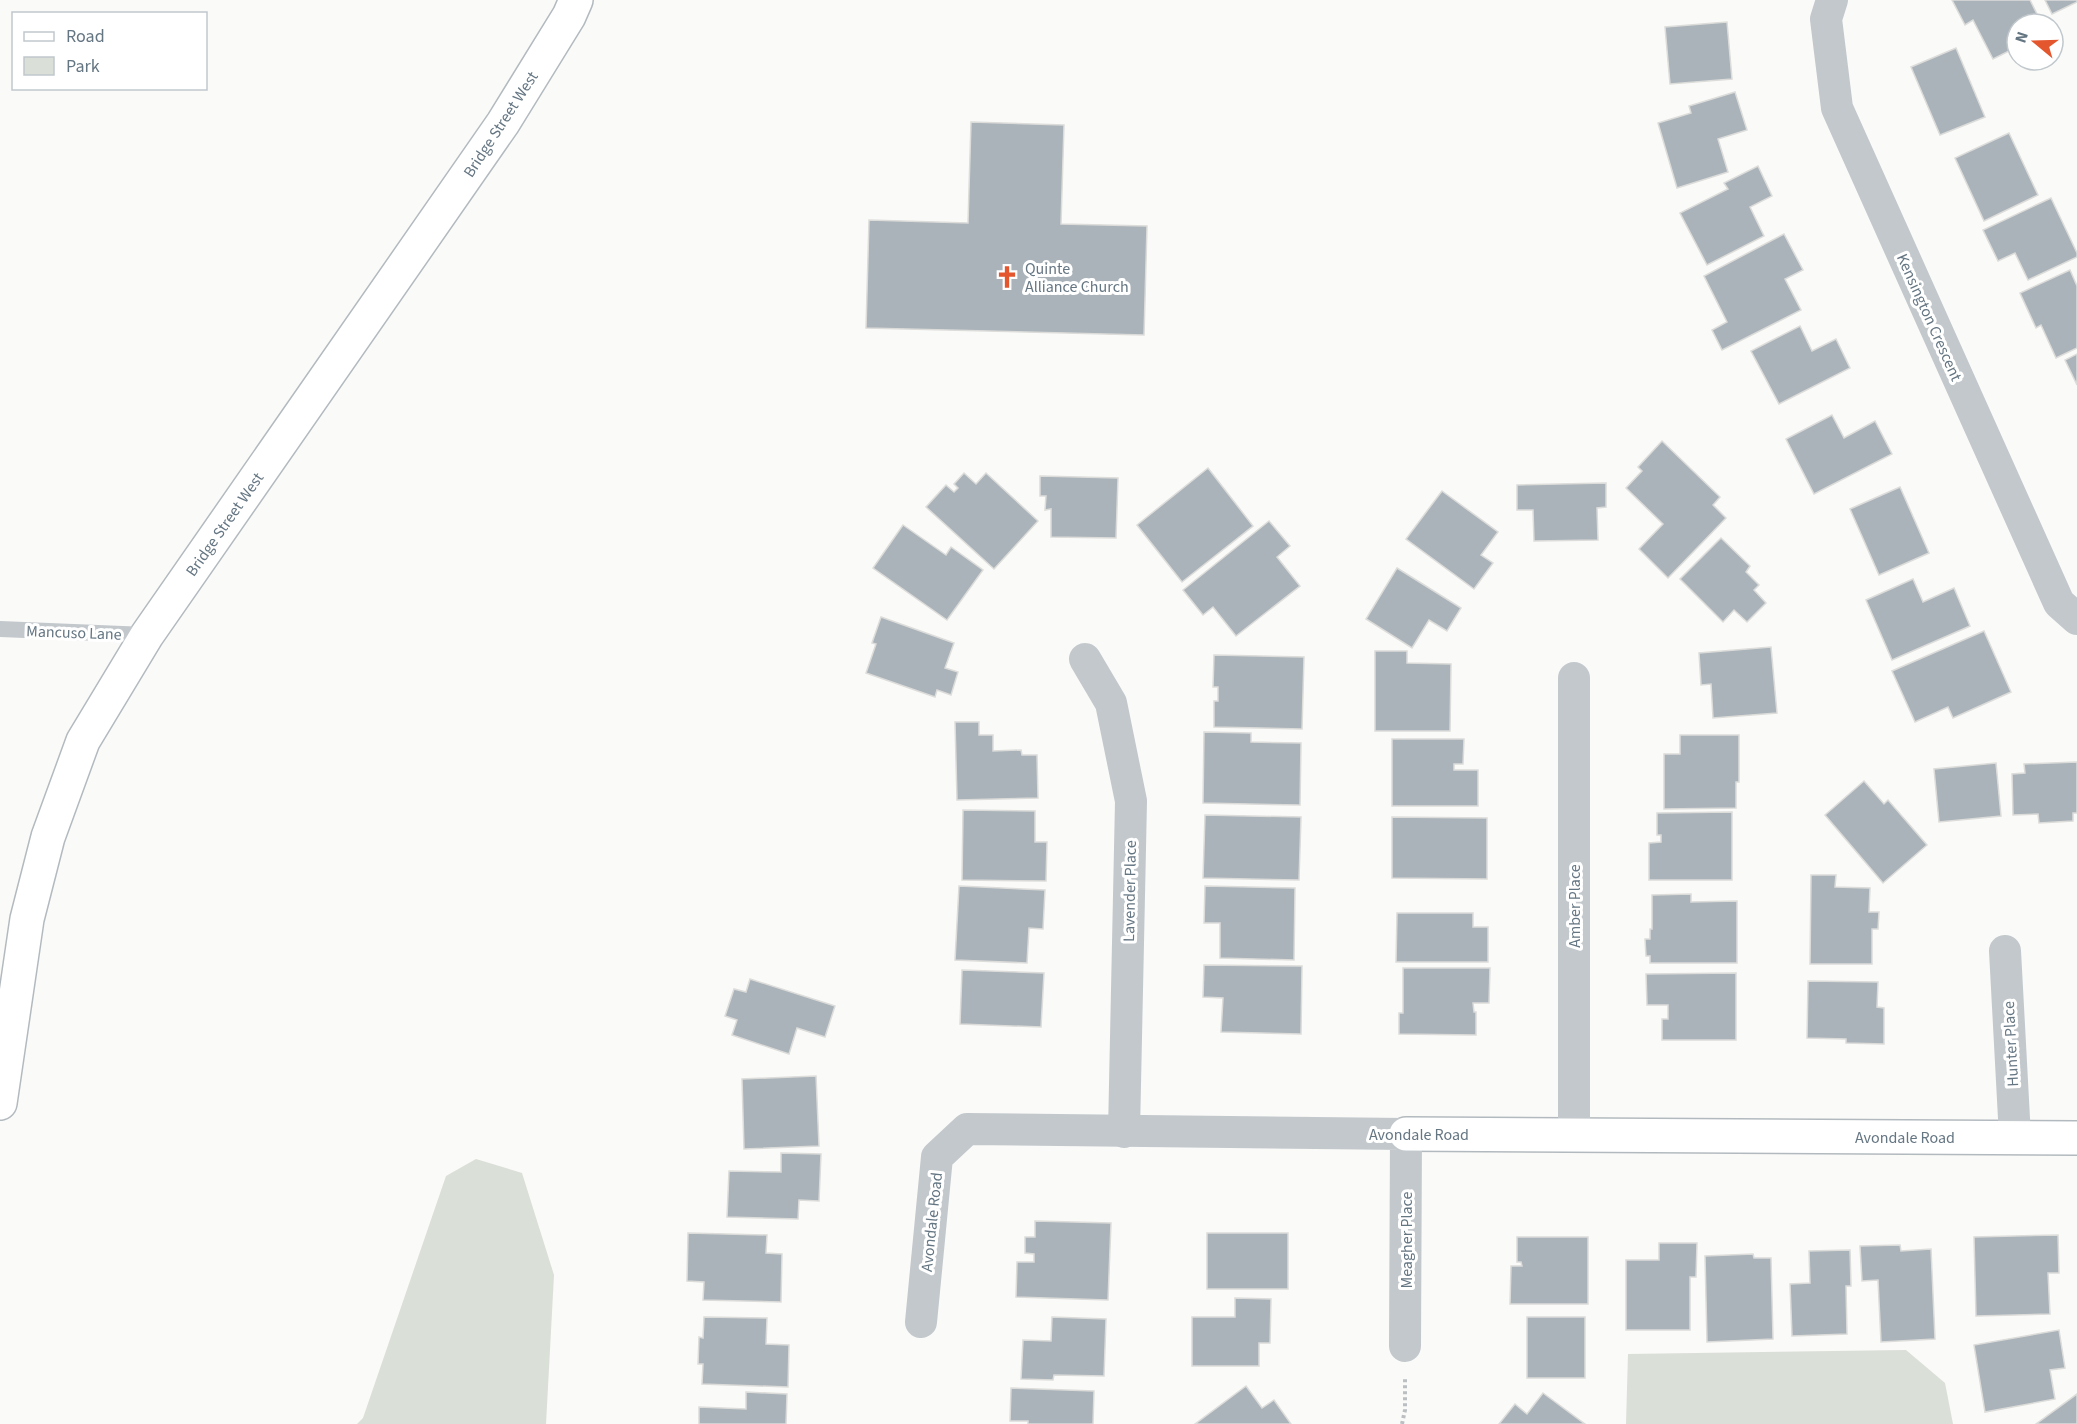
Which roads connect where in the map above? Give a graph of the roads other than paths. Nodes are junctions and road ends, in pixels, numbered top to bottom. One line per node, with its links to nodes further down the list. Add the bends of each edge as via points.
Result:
1 (576, 0): 5 (street, Bridge Street West, via 503,123)
2 (1833, 0): 3 (street, Kensington Crescent, via 1826,19 1837,108 2059,603)
3 (2077, 619)
4 (0, 629): 5 (lane, Mancuso Lane)
5 (147, 635): 9 (street, Bridge Street West, via 82,741 48,837 27,920)
6 (1085, 658): 10 (street, Lavender Place, via 1111,703 1131,801)
7 (1574, 678): 12 (street, Amber Place)
8 (2004, 951): 13 (street, Hunter Place)
9 (0, 1103)
10 (1124, 1132): 11 (street, Avondale Road); 15 (street, Avondale Road, via 967,1129 937,1157)
11 (1406, 1134): 12 (street, Avondale Road); 16 (street, Meagher Place)
12 (1574, 1135): 13 (street, Avondale Road)
13 (2015, 1137): 14 (street, Avondale Road)
14 (2077, 1138)
15 (921, 1322)
16 (1405, 1346)

